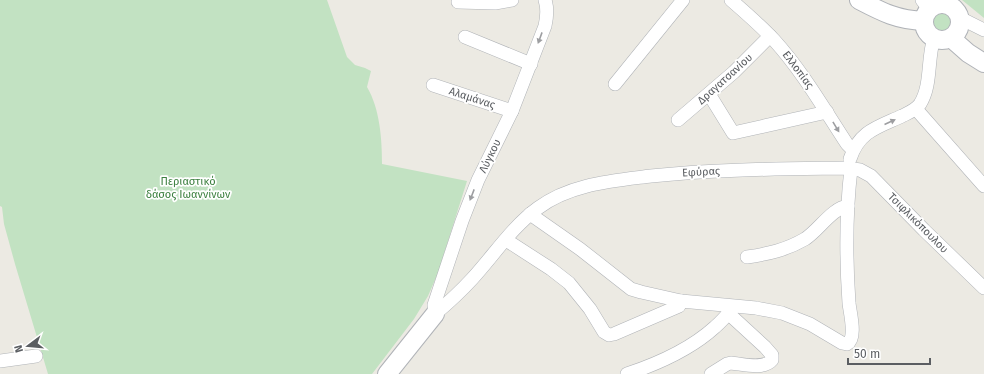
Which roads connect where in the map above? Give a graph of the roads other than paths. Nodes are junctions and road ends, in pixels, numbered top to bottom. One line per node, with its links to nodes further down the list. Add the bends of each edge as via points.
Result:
1 (512, 0): 6 (street, via 495,3)
2 (546, 0): 14 (street, Λύγκου, one-way to 14, via 547,17)
3 (683, 0): 15 (street)
4 (731, 0): 10 (street, Ελλοπίας)
5 (859, 0): 7 (street, via 901,19)
6 (458, 2)
7 (925, 10): 8 (street, via 938,4 947,4 955,9); 12 (street, via 925,29)
8 (960, 18): 9 (street); 12 (street, via 960,27 955,35)
9 (984, 30)
10 (770, 36): 17 (street, Δραγατσανίου); 20 (street, Ελλοπίας)
11 (465, 37): 14 (street)
12 (942, 38): 13 (street); 18 (street, via 930,53 924,93 920,105)
13 (984, 63)
14 (531, 64): 19 (street, Λύγκου)
15 (615, 84)
16 (433, 85): 19 (street, Αλαμάνας)
17 (709, 94): 20 (street, via 732,134); 21 (street, Δραγατσανίου)
18 (916, 108): 22 (street, one-way to 18, via 870,131); 24 (street)
19 (512, 111): 32 (street, Λύγκου, one-way to 32, via 478,180 462,221 434,305)
20 (827, 112): 22 (street, Ελλοπίας, one-way to 22)
21 (678, 120)
22 (852, 150): 23 (street)
23 (849, 169): 25 (street); 26 (street, Εφύρας, via 723,171 613,181 565,193); 29 (street, Τσιφλικόπουλου, via 871,176)
24 (984, 186)
25 (848, 206): 28 (street, via 839,209 814,232 785,249); 31 (street, via 848,283 852,334 849,343 842,343 810,324 782,313 756,308)
26 (530, 214): 27 (street, Εφύρας); 30 (street, via 631,289)
27 (506, 240): 30 (street, via 569,283 604,332 609,335 679,306); 32 (street, Εφύρας, via 472,279)
28 (747, 257)
29 (984, 288)
30 (681, 301): 31 (street)
31 (732, 310): 36 (street, via 715,328 696,341 673,355); 37 (street, via 772,355 772,360 762,366 731,363)
32 (435, 314): 35 (street)
33 (36, 356): 34 (street)
34 (0, 362)
35 (387, 374)
36 (627, 374)
37 (711, 374)

